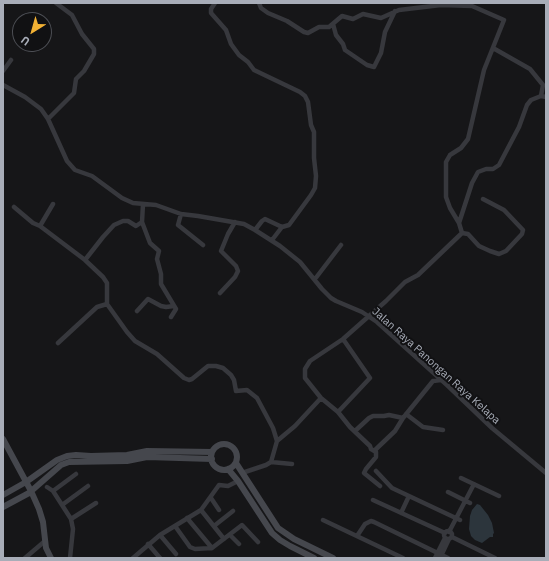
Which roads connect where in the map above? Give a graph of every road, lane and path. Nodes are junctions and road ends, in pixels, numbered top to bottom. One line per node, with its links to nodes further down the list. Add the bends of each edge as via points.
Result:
1 (56, 3): 11 (street, via 72,15 94,49 94,54 84,71 76,78 74,93)
2 (215, 3): 21 (street, via 211,13 226,30 231,44 239,55 254,70 300,92 308,102 314,134 316,184 291,222)
3 (259, 3): 5 (street, via 268,13 288,21 306,33)
4 (395, 11): 5 (street, via 381,18 363,14 353,20 343,16); 5 (street, via 374,67 345,50); 6 (street, via 441,5 472,6 504,20)
5 (333, 24)
6 (493, 48): 10 (street, via 530,69 543,86); 19 (street, via 484,70 468,139 446,162 446,197 448,206)
7 (11, 60): 8 (street)
8 (3, 71)
9 (3, 85): 11 (street, Jalan Raya Panongan Raya Kelapa, via 35,103)
10 (543, 96): 19 (street, via 531,100 527,105 519,127 499,165 478,172)
11 (48, 119): 14 (street, Jalan Raya Panongan Raya Kelapa, via 70,166 92,176 127,200)
12 (483, 199): 23 (street, via 507,213 522,228 522,234 506,252 499,254 481,247 468,234)
13 (53, 204): 20 (street)
14 (143, 204): 16 (street, Jalan Raya Panongan Raya Kelapa, via 160,206); 17 (street)
15 (14, 208): 20 (street)
16 (181, 214): 18 (street, Jalan Raya Panongan Raya Kelapa); 25 (street, via 178,225)
17 (142, 222): 27 (street, via 136,226 128,220 114,225); 31 (street, via 150,243 159,251 157,259 160,284)
18 (235, 222): 22 (street, Jalan Raya Panongan Raya Kelapa); 29 (street, via 221,251 238,271)
19 (459, 223): 23 (street)
20 (40, 226): 27 (street)
21 (282, 227): 22 (street, via 265,219); 24 (street)
22 (255, 230): 24 (street, Jalan Raya Panongan Raya Kelapa)
23 (462, 233): 33 (street, via 418,275 405,282)
24 (272, 240): 28 (street, Jalan Raya Panongan Raya Kelapa, via 297,258)
25 (203, 245)
26 (341, 245): 28 (street)
27 (85, 260): 30 (street, via 106,280)
28 (315, 279): 33 (street, Jalan Raya Panongan Raya Kelapa, via 331,298)
29 (220, 293)
30 (107, 304): 36 (street, via 98,307); 43 (street, via 130,337 157,354 184,378 190,380 210,365 226,370 233,377 236,391 247,390 257,398)
31 (174, 306): 32 (street, via 166,308 148,299); 34 (street, via 176,310)
32 (137, 312)
33 (368, 316): 35 (street); 37 (street, Jalan Raya Panongan Raya Kelapa)
34 (171, 317)
35 (343, 339): 38 (street, via 310,361 304,369 305,378); 39 (street, via 370,378)
36 (58, 343)
37 (441, 380): 40 (street, via 433,381); 54 (street, Jalan Raya Panongan Raya Kelapa, via 492,428)
38 (321, 398): 39 (street); 43 (street, via 295,426)
39 (338, 412): 42 (street)
40 (404, 416): 41 (street, via 423,427); 42 (street, via 373,416); 45 (street, via 395,431)
41 (443, 430)
42 (355, 431): 45 (street)
43 (277, 440): 49 (street)
44 (4, 444): 59 (street)
45 (374, 451): 62 (street, via 376,456 364,473)
46 (212, 452): 47 (street); 48 (street); 50 (street, via 220,445 230,445 237,453)
47 (147, 454): 48 (street); 59 (street, via 67,456); 64 (street, via 128,461 69,462 61,465)
48 (212, 459): 52 (street, via 217,468)
49 (271, 462): 51 (street); 55 (street)
50 (236, 463): 52 (street); 55 (street)
51 (292, 464)
52 (228, 469): 58 (street)
53 (376, 471): 68 (street, via 392,488)
54 (546, 472)
55 (242, 473): 104 (street, via 278,528)
56 (76, 474): 65 (street)
57 (461, 478): 60 (street)
58 (238, 481): 70 (street, via 230,485 219,485); 103 (street, via 272,533)
59 (26, 482): 64 (street); 67 (street)
60 (474, 484): 69 (street); 72 (street)
61 (88, 486): 74 (street)
62 (380, 486)
63 (47, 487): 65 (street)
64 (31, 491): 75 (street); 91 (street, via 42,516)
65 (53, 491): 74 (street)
66 (448, 492): 72 (street)
67 (3, 495)
68 (409, 496): 79 (street); 81 (street)
69 (499, 496)
70 (211, 498): 76 (street); 77 (street)
71 (373, 500): 79 (street)
72 (467, 502): 81 (street)
73 (96, 503): 82 (street)
74 (62, 505): 82 (street)
75 (3, 507)
76 (201, 510): 80 (street); 85 (street)
77 (219, 510)
78 (233, 511): 85 (street)
79 (401, 513): 89 (street)
80 (187, 518): 84 (street); 95 (street)
81 (458, 519): 89 (street)
82 (71, 520): 101 (street, via 73,529)
83 (323, 520): 88 (street)
84 (175, 526): 86 (street); 95 (street, via 192,548)
85 (214, 526): 90 (street)
86 (160, 535): 93 (street); 96 (street)
87 (230, 535): 90 (street); 92 (street, via 244,526); 94 (street)
88 (357, 536): 97 (street, via 365,524 371,521); 105 (street)
89 (448, 536): 97 (street); 108 (street)
90 (224, 540): 95 (street)
91 (45, 541): 99 (street); 100 (street)
92 (258, 542)
93 (148, 544): 98 (street); 102 (street)
94 (239, 544)
95 (212, 548)
96 (176, 554)
97 (440, 555): 106 (street); 107 (street)
98 (137, 557)
99 (25, 558)
100 (51, 558)
101 (70, 558)
102 (160, 558)
103 (314, 558)
104 (333, 558)
105 (404, 558)
106 (435, 558)
107 (448, 558)
108 (495, 558)

